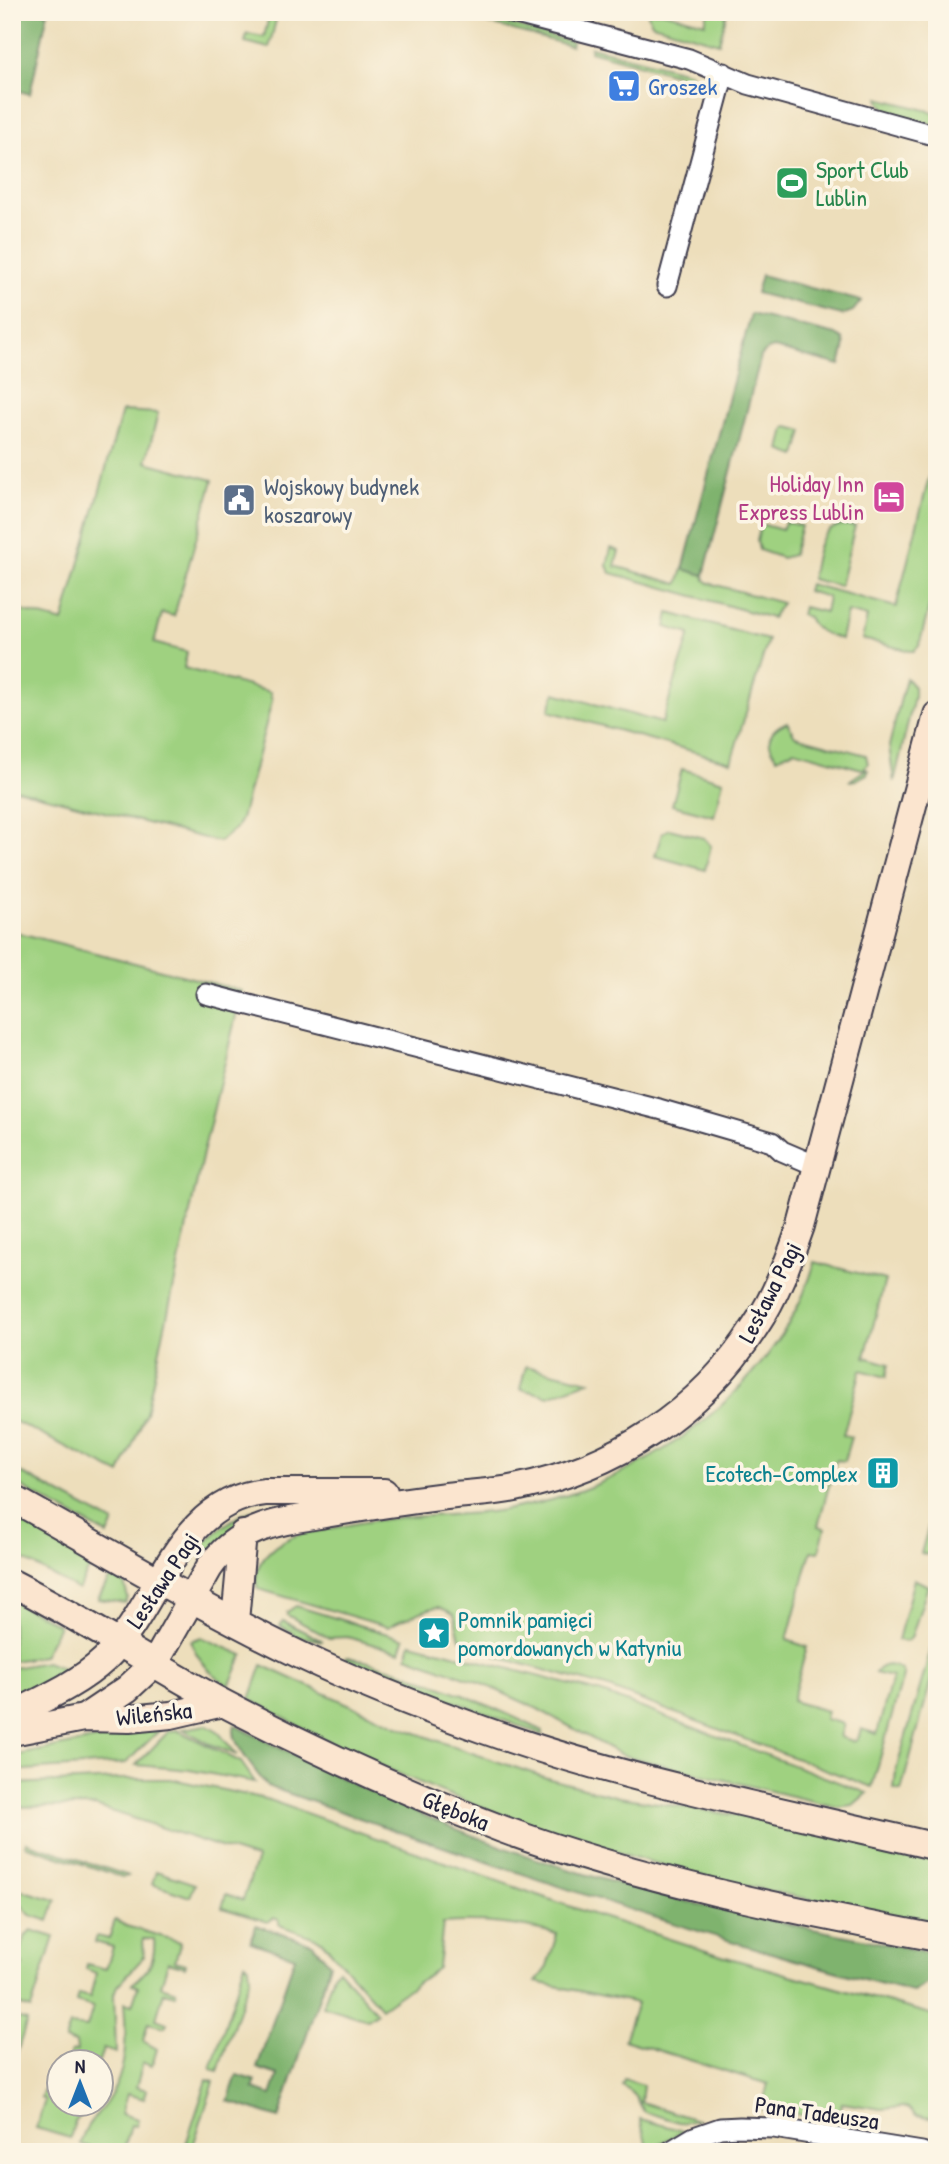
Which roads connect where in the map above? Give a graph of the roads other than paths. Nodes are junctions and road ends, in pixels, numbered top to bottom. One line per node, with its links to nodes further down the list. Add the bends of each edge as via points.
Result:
1 (509, 12): 2 (street, via 689,59)
2 (724, 73): 3 (street, via 748,84); 4 (street)
3 (937, 135)
4 (667, 286)
5 (937, 715): 7 (street, Lesława Pagi)
6 (206, 994): 7 (street, via 659,1109 772,1142)
7 (817, 1166): 8 (street, Lesława Pagi, via 801,1226 769,1303 737,1353 699,1396 657,1430 582,1470 512,1489)
8 (449, 1496): 10 (street, Lesława Pagi, via 296,1519); 11 (street, Lesława Pagi, via 377,1491 254,1493 204,1520)
9 (12, 1498): 11 (street)
10 (243, 1534): 13 (street, Lesława Pagi, via 219,1553); 14 (street)
11 (159, 1579): 13 (street); 15 (street, Lesława Pagi)
12 (12, 1583): 15 (street, Głęboka)
13 (191, 1598): 14 (street); 15 (street); 16 (street, Lesława Pagi)
14 (234, 1621): 21 (street, via 358,1681 524,1743 610,1769)
15 (120, 1642): 16 (street, Głęboka); 18 (street, via 92,1669)
16 (155, 1663): 17 (street, Głęboka); 19 (street, Wileńska)
17 (223, 1703): 19 (street, Wileńska, via 151,1717); 22 (street, Głęboka, via 378,1777 569,1853 735,1898)
18 (12, 1715)
19 (85, 1718): 20 (street, Wileńska)
20 (12, 1732)
21 (937, 1847)
22 (937, 1938)
23 (669, 2152): 24 (street, Pana Tadeusza, via 694,2137 740,2127 774,2128)
24 (922, 2152)

